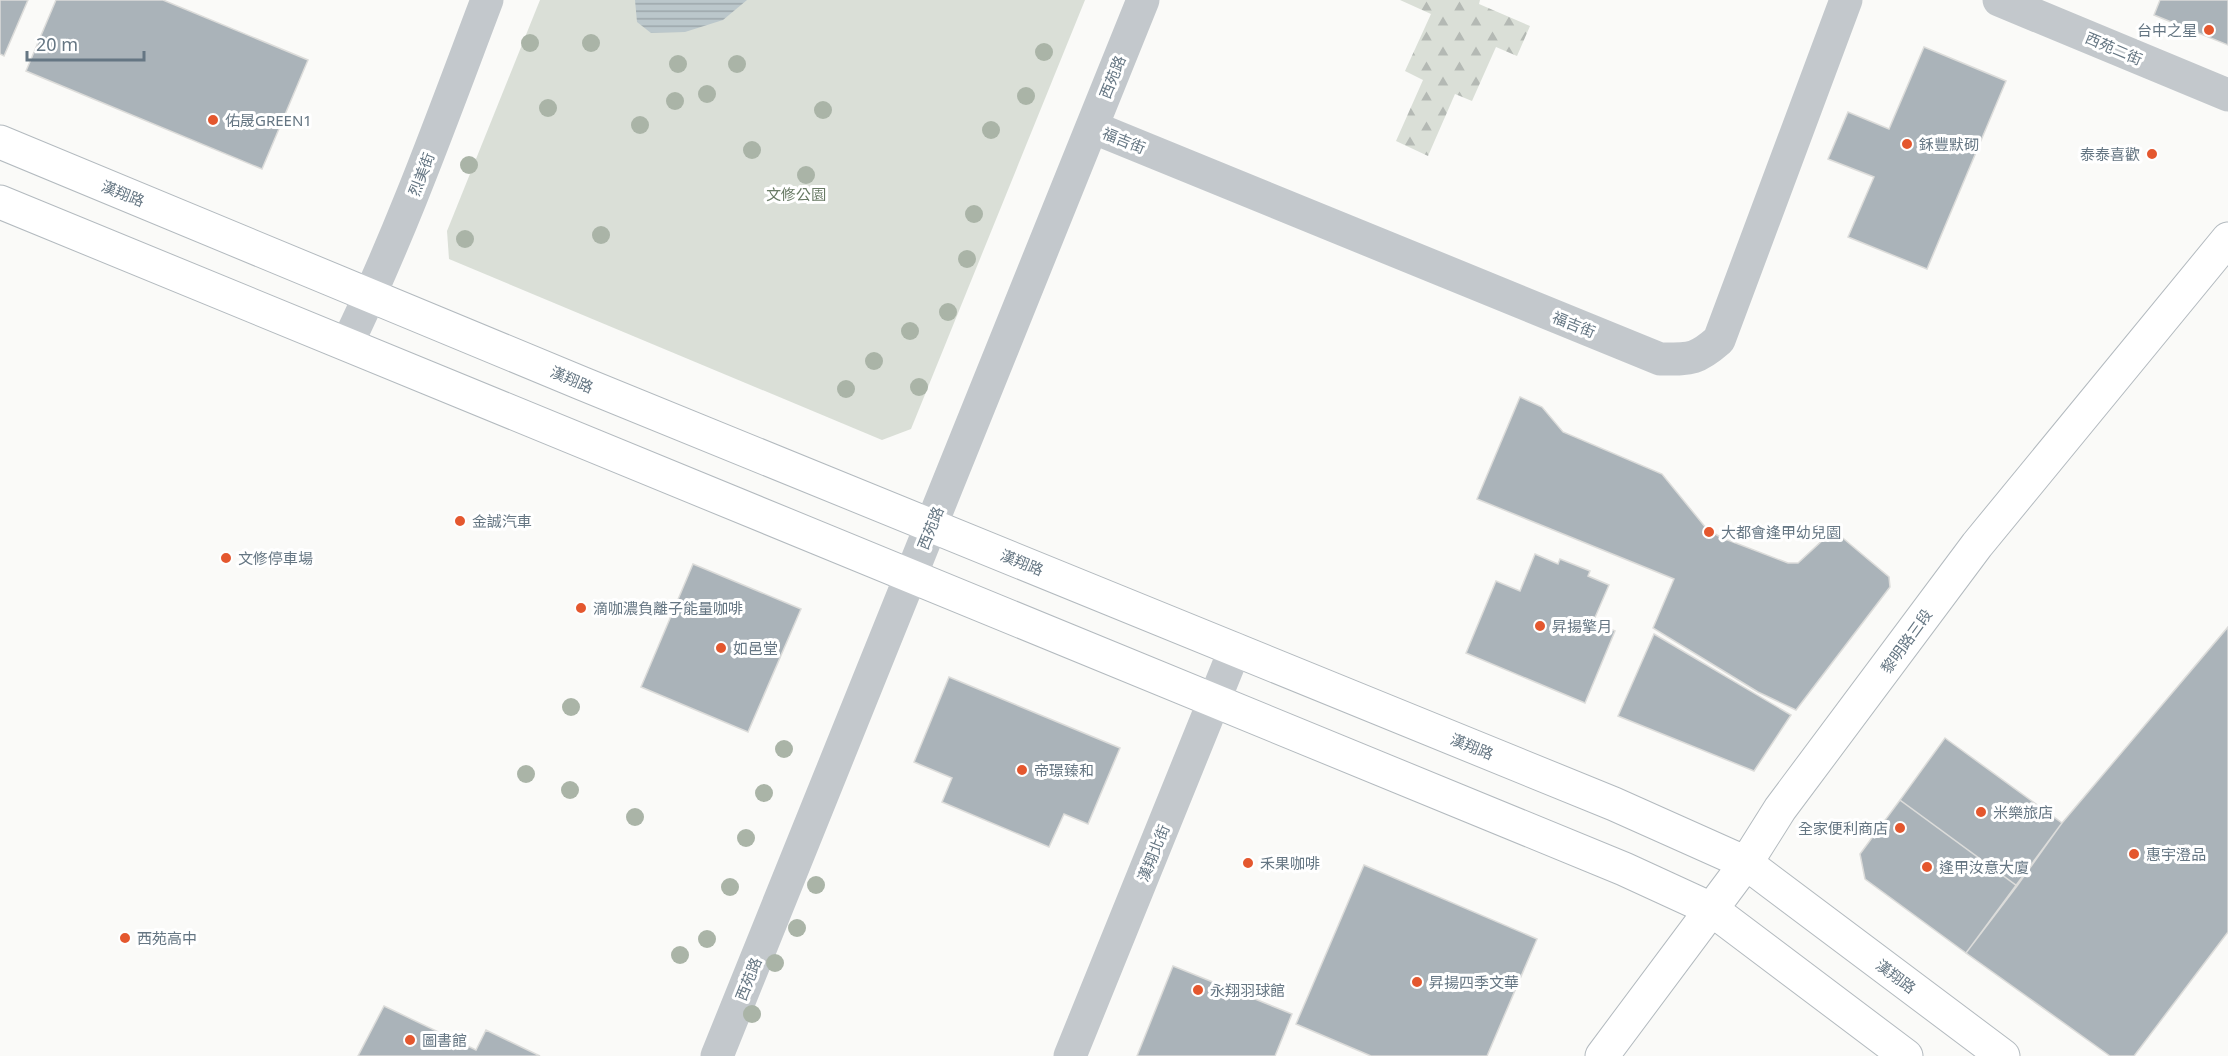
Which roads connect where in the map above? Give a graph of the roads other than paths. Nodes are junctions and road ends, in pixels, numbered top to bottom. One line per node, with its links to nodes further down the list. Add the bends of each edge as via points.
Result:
1 (487, 0): 10 (street, 烈美街)
2 (1143, 0): 6 (street, 西苑路)
3 (1846, 0): 6 (street, 福吉街, via 1719,340 1701,355 1680,359 1660,359)
4 (1999, 0): 5 (street, 西苑二街)
5 (2228, 95)
6 (1092, 127): 12 (street, 西苑路)
7 (0, 142): 10 (street, 漢翔路)
8 (0, 202): 11 (street)
9 (2228, 239): 16 (street, 黎明路三段, via 1977,545 1780,809)
10 (371, 295): 11 (street, 烈美街); 12 (street, 漢翔路)
11 (347, 344): 13 (street)
12 (932, 525): 13 (street, 西苑路); 14 (street, 漢翔路)
13 (910, 577): 15 (street); 18 (street, 西苑路)
14 (1235, 649): 15 (street, 漢翔北街); 16 (street, 漢翔路, via 1614,804)
15 (1214, 700): 17 (street); 19 (street, 漢翔北街)
16 (1746, 863): 17 (street, 黎明路三段); 22 (street, 漢翔路)
17 (1712, 909): 20 (street, 黎明路三段); 21 (street)
18 (717, 1056)
19 (1070, 1056)
20 (1602, 1056)
21 (1906, 1056)
22 (2002, 1056)

